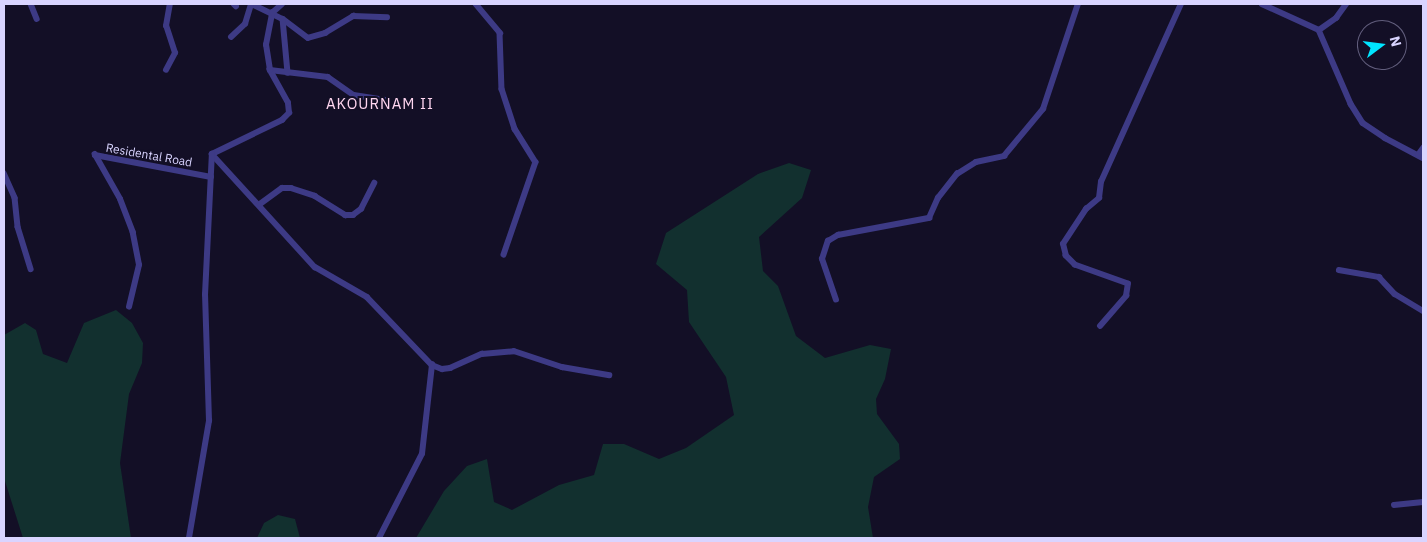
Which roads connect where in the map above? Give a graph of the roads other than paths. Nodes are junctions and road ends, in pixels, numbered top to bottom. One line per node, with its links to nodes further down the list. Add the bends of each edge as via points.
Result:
1 (31, 4): 12 (street)
2 (170, 4): 16 (street, via 166,26 175,53)
3 (252, 4): 10 (street); 15 (street, via 245,24)
4 (282, 4): 10 (street)
5 (476, 4): 27 (street, via 500,33 505,98 515,129 536,162)
6 (1078, 4): 30 (street, via 1043,109 1004,156 976,162 957,174 938,198 929,218 838,235 828,241 822,259)
7 (1181, 4): 33 (street, via 1101,182 1099,198 1086,210 1063,244 1066,256 1075,264 1128,284 1126,296)
8 (1262, 4): 14 (street)
9 (1346, 4): 14 (street, via 1336,18)
10 (272, 13): 13 (street); 17 (street, via 266,45)
11 (387, 17): 13 (street, via 353,16 325,33 308,38)
12 (37, 19)
13 (283, 19): 18 (street)
14 (1319, 30): 22 (street, via 1351,104 1363,122)
15 (231, 37)
16 (166, 70)
17 (270, 70): 18 (street); 21 (street, via 288,103 289,113 282,120)
18 (288, 73): 19 (street, via 328,77 354,95)
19 (387, 100)
20 (1423, 148): 22 (street)
21 (212, 154): 24 (street); 26 (street)
22 (1420, 156)
23 (4, 173): 28 (street, via 15,198 18,227)
24 (211, 177): 31 (street, Residental Road, via 95,156 120,199 133,233 139,266); 38 (street, via 205,295 208,421)
25 (374, 184): 26 (street, via 361,210 353,215 345,215 315,196 292,188 282,188)
26 (260, 204): 34 (street, via 316,266 367,297)
27 (504, 255)
28 (31, 269)
29 (1339, 270): 32 (street, via 1379,277 1395,294)
30 (836, 300)
31 (129, 307)
32 (1423, 311)
33 (1100, 326)
34 (432, 365): 35 (street, via 450,368 482,354 514,351 562,366); 39 (street, via 422,454)
35 (609, 375)
36 (1423, 502): 37 (street)
37 (1394, 505)
38 (190, 538)
39 (379, 538)

